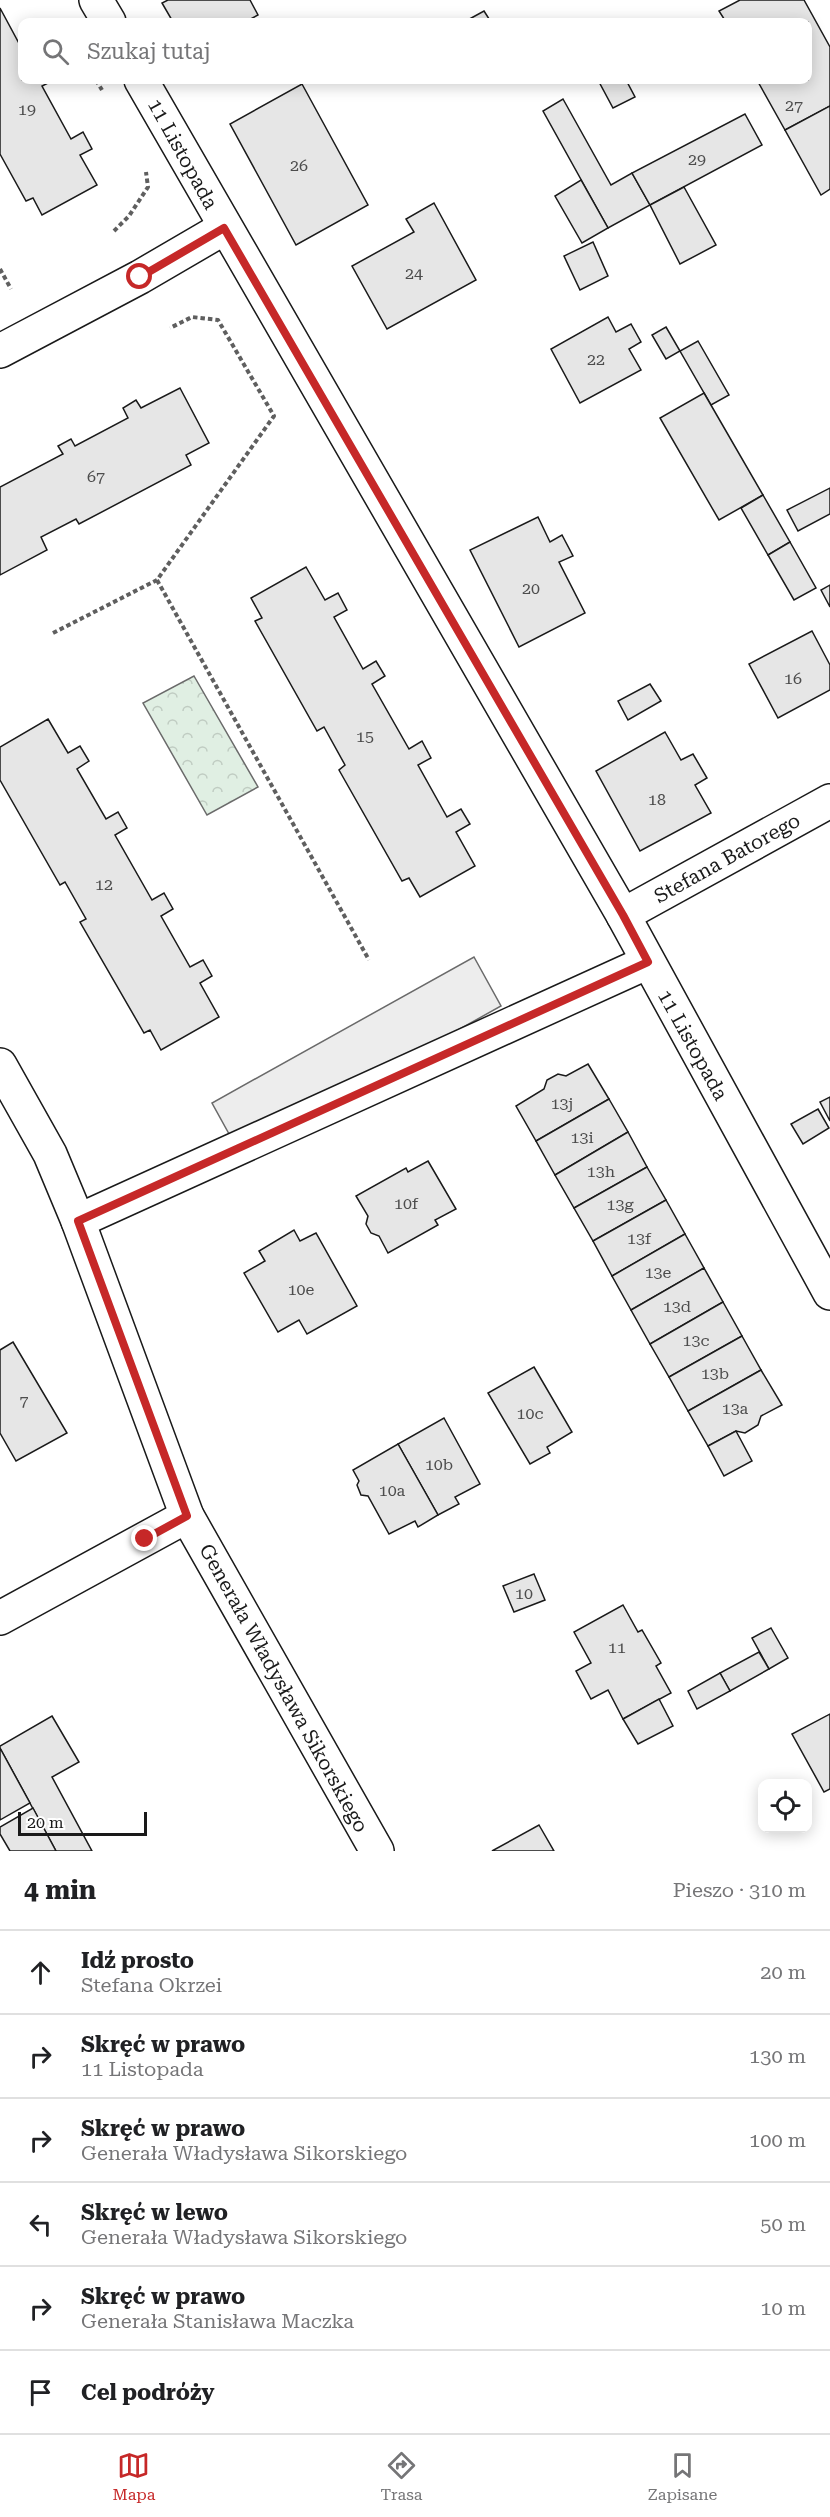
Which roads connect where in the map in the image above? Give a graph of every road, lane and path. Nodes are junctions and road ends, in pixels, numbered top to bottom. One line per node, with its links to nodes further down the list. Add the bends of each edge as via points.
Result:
1 (96, 0): 2 (street)
2 (107, 18)
3 (99, 84): 5 (path)
4 (143, 84): 7 (street, 11 Listopada)
5 (108, 99)
6 (146, 168): 8 (path, via 148,187)
7 (224, 228): 12 (street); 16 (street, 11 Listopada)
8 (114, 231)
9 (0, 269): 10 (path)
10 (11, 289)
11 (170, 328): 13 (path, via 192,317 218,320 274,416)
12 (0, 351)
13 (157, 580): 14 (path); 17 (path)
14 (53, 633)
15 (830, 801): 16 (street, Stefana Batorego)
16 (623, 915): 18 (street, 11 Listopada)
17 (369, 960)
18 (648, 962): 20 (street); 21 (street, 11 Listopada)
19 (0, 1065): 20 (street, Generała Władysława Sikorskiego, via 50,1154)
20 (78, 1221): 22 (street, Generała Władysława Sikorskiego)
21 (830, 1293)
22 (187, 1516): 23 (street); 24 (street, Generała Władysława Sikorskiego)
23 (0, 1618)
24 (376, 1851)

